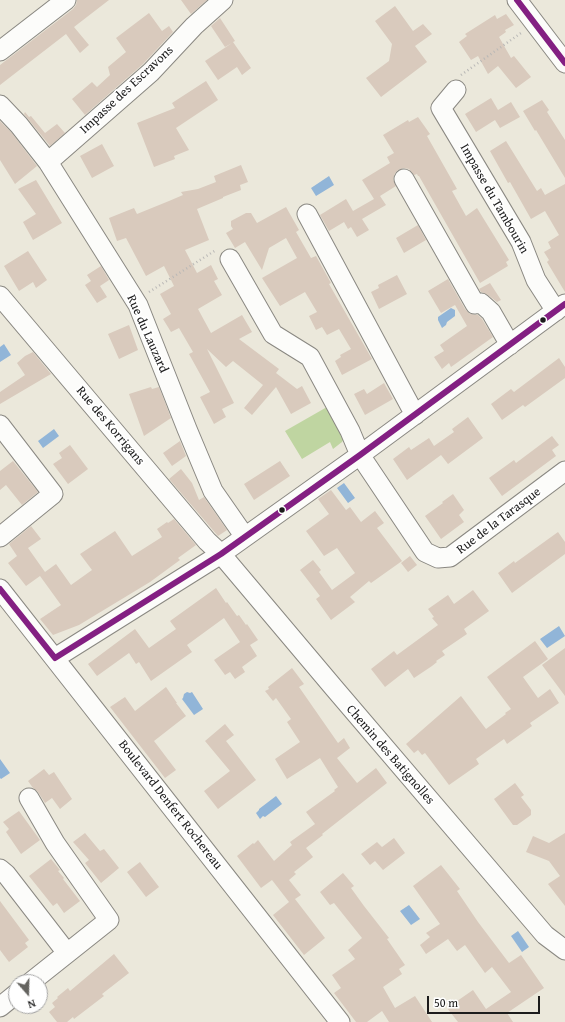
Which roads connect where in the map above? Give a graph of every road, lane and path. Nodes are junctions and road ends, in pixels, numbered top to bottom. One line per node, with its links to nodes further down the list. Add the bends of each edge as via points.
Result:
1 (66, 0): 5 (street)
2 (222, 0): 9 (street, Impasse des Escravons, via 151,72)
3 (517, 0): 4 (street)
4 (535, 24): 6 (street); 7 (path, via 456,78 460,86)
5 (0, 51)
6 (565, 63)
7 (456, 90): 15 (street, Impasse du Tambourin, via 441,108 521,242 536,280)
8 (0, 105): 9 (street, Rue du Lauzard, via 20,125)
9 (48, 162): 14 (street, Rue du Lauzard)
10 (404, 179): 16 (street, via 475,304 481,303 491,312)
11 (307, 214): 17 (street)
12 (230, 259): 14 (path, via 224,261 216,250); 19 (street, Rue de la Tarasque, via 273,334 310,357)
13 (0, 296): 23 (street, Rue des Korrigans, via 207,541)
14 (135, 301): 22 (street, Rue du Lauzard, via 213,491)
15 (560, 307): 16 (street)
16 (510, 345): 17 (street)
17 (415, 415): 19 (street)
18 (0, 425): 21 (street, via 53,494)
19 (360, 455): 20 (street, Rue de la Tarasque, via 425,552 438,558 450,557); 22 (street)
20 (565, 471)
21 (0, 537)
22 (245, 537): 23 (street)
23 (221, 554): 25 (street); 28 (street, Chemin des Batignolles, via 545,935)
24 (0, 589): 25 (street, Boulevard Denfert Rochereau)
25 (55, 658): 33 (street, Boulevard Denfert Rochereau)
26 (29, 798): 29 (street, via 55,843 108,920)
27 (0, 869): 29 (street)
28 (565, 950)
29 (67, 954): 30 (street)
30 (41, 974)
31 (8, 1000): 32 (street)
32 (0, 1007)
33 (340, 1022)

